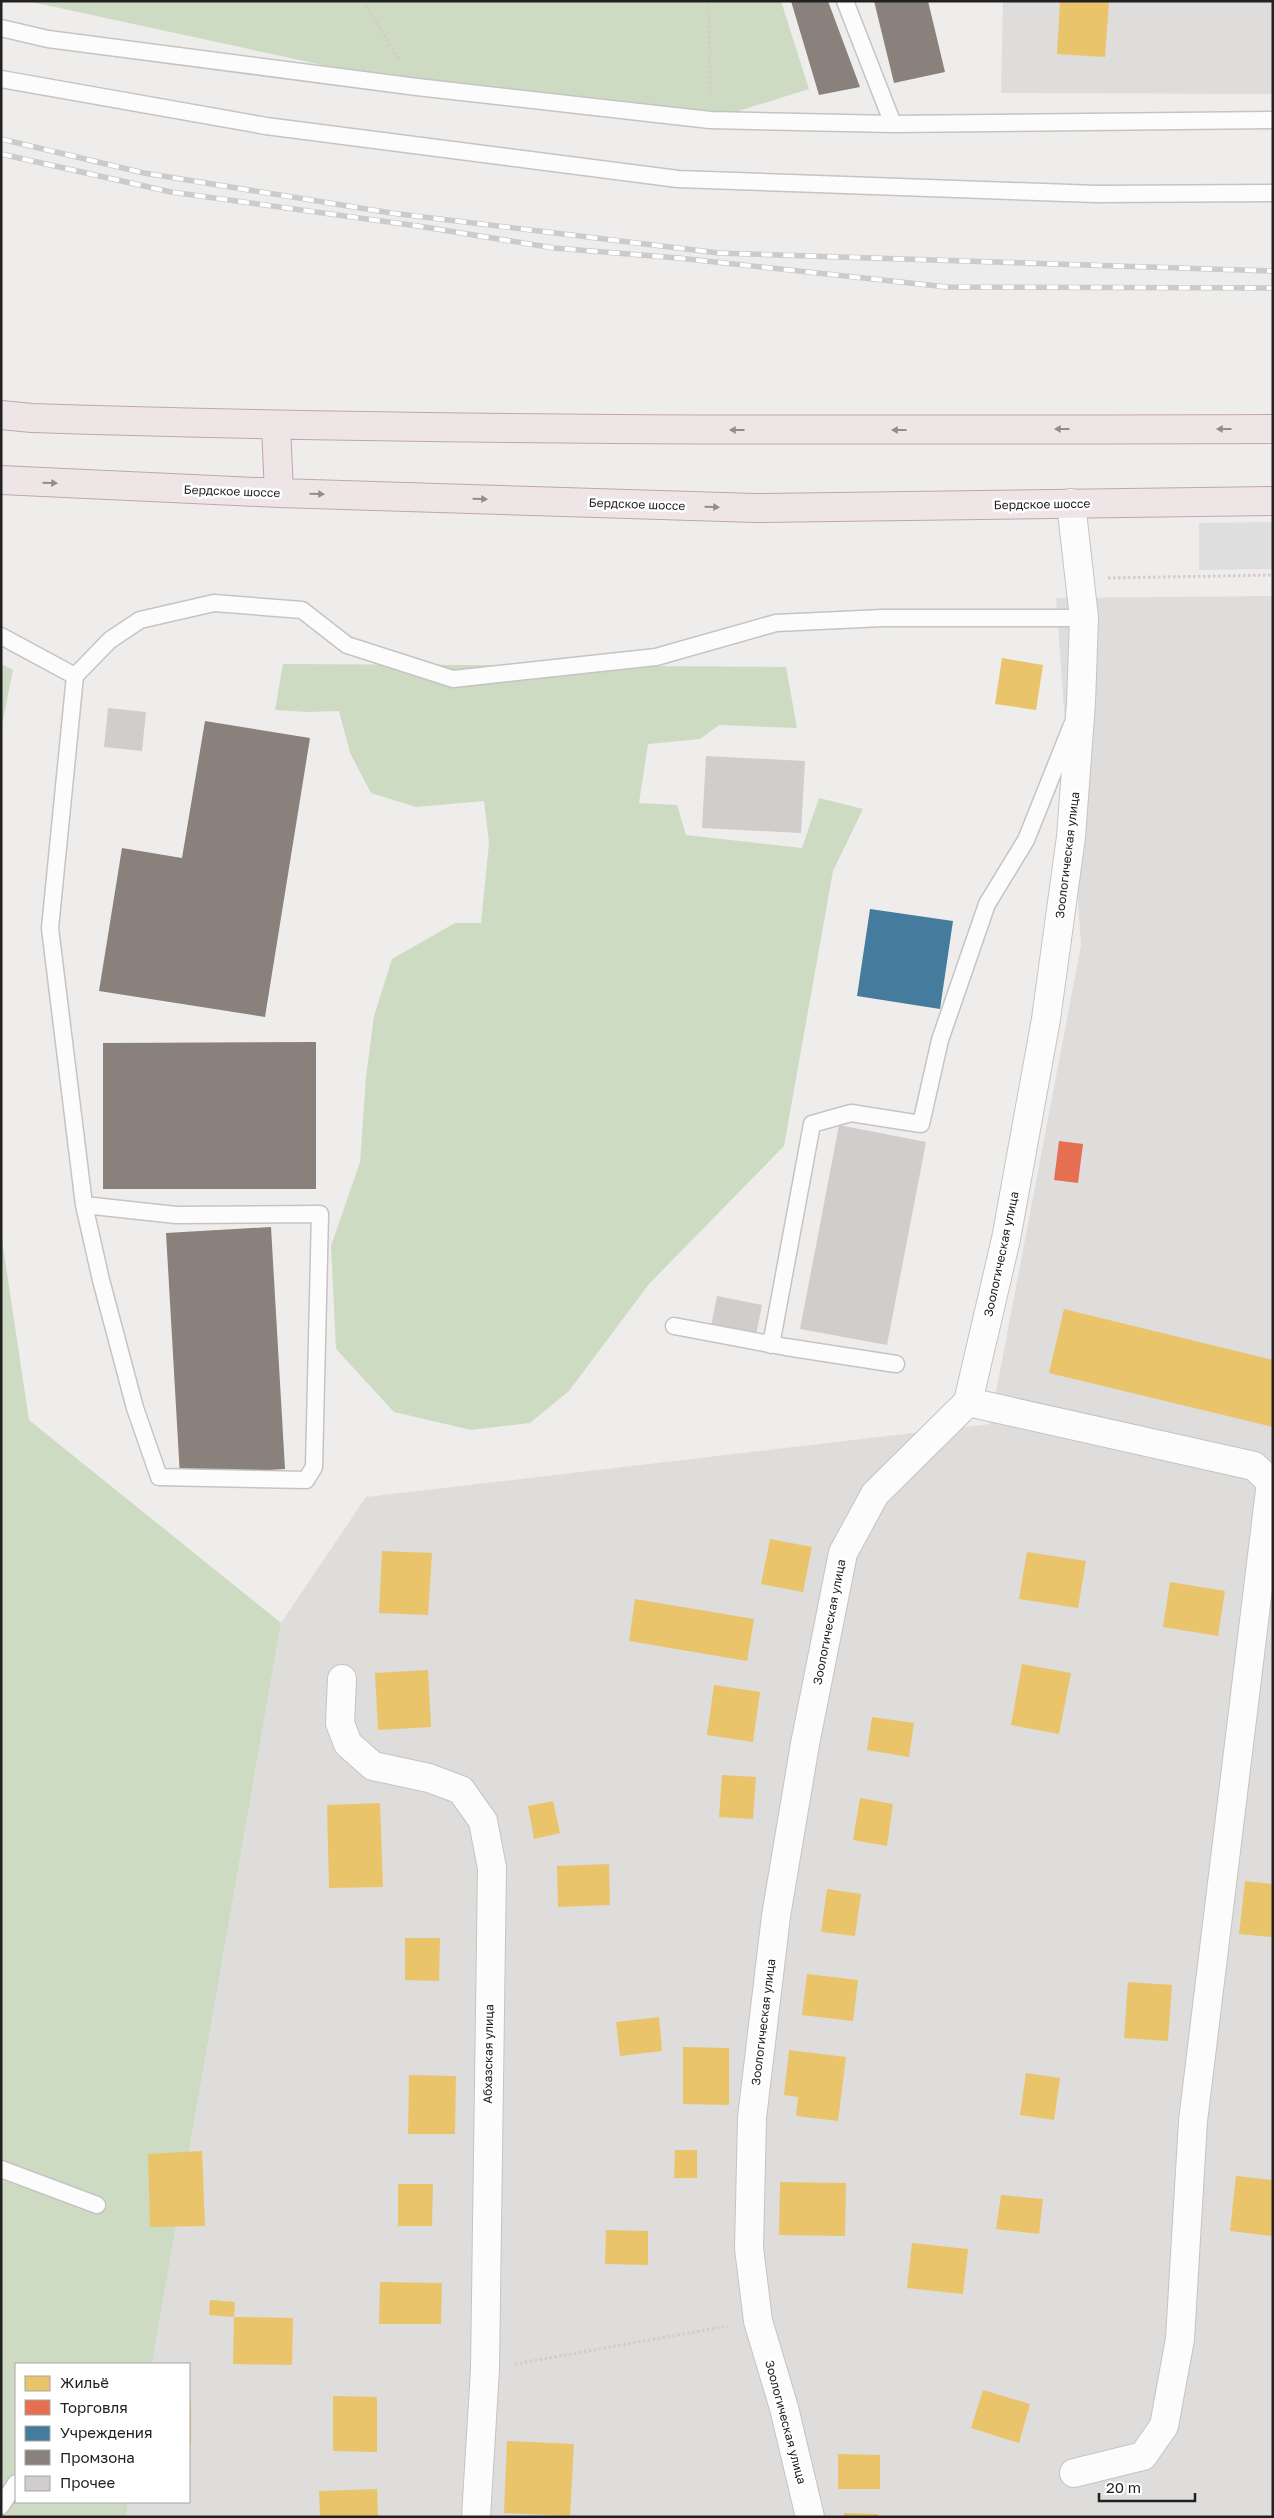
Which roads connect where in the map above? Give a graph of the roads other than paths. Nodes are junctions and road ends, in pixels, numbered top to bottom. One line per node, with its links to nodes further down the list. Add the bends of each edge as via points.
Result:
1 (845, 1): 5 (lane)
2 (1, 28): 5 (lane, via 48,39 417,87 710,120)
3 (1, 79): 6 (lane, via 266,126 678,179 1096,194)
4 (1273, 120): 5 (lane)
5 (893, 124)
6 (1273, 194)
7 (1, 415): 8 (highway)
8 (276, 426): 9 (highway, one-way to 8, via 756,430); 11 (highway)
9 (1273, 428)
10 (1, 480): 11 (highway, Бердское шоссе, one-way to 11)
11 (279, 493): 13 (highway, Бердское шоссе, one-way to 13, via 755,508)
12 (1273, 500): 13 (highway, Бердское шоссе)
13 (1071, 503): 14 (street, Зоологическая улица)
14 (1084, 618): 16 (lane, via 883,618 776,622 656,657 453,679 347,646 302,610 214,603 140,620 110,640); 17 (street, Зоологическая улица)
15 (1, 636): 16 (lane)
16 (75, 676): 18 (lane, via 50,928)
17 (1081, 703): 20 (lane, via 1026,840 987,904 940,1040 921,1124 851,1113 812,1124); 22 (street, Зоологическая улица, via 1071,837 1046,1019 1006,1239)
18 (84, 1205): 18 (lane, via 176,1215 320,1214 314,1467 306,1480 159,1478 135,1408)
19 (674, 1326): 20 (lane)
20 (771, 1345): 21 (lane)
21 (896, 1364)
22 (968, 1402): 26 (street, via 1254,1466 1271,1482 1193,2121 1180,2339 1164,2426 1143,2456); 30 (street, Зоологическая улица, via 876,1494 843,1553 805,1744 778,1906 752,2118 749,2248 758,2321 784,2408)
23 (342, 1679): 29 (street, Абхазская улица, via 340,1723 348,1744 373,1766 429,1778 461,1790 483,1821 492,1868 485,2369)
24 (1, 2169): 25 (lane)
25 (97, 2205)
26 (1074, 2473)
27 (15, 2485): 28 (lane)
28 (1, 2506)
29 (476, 2517)
30 (810, 2517)

